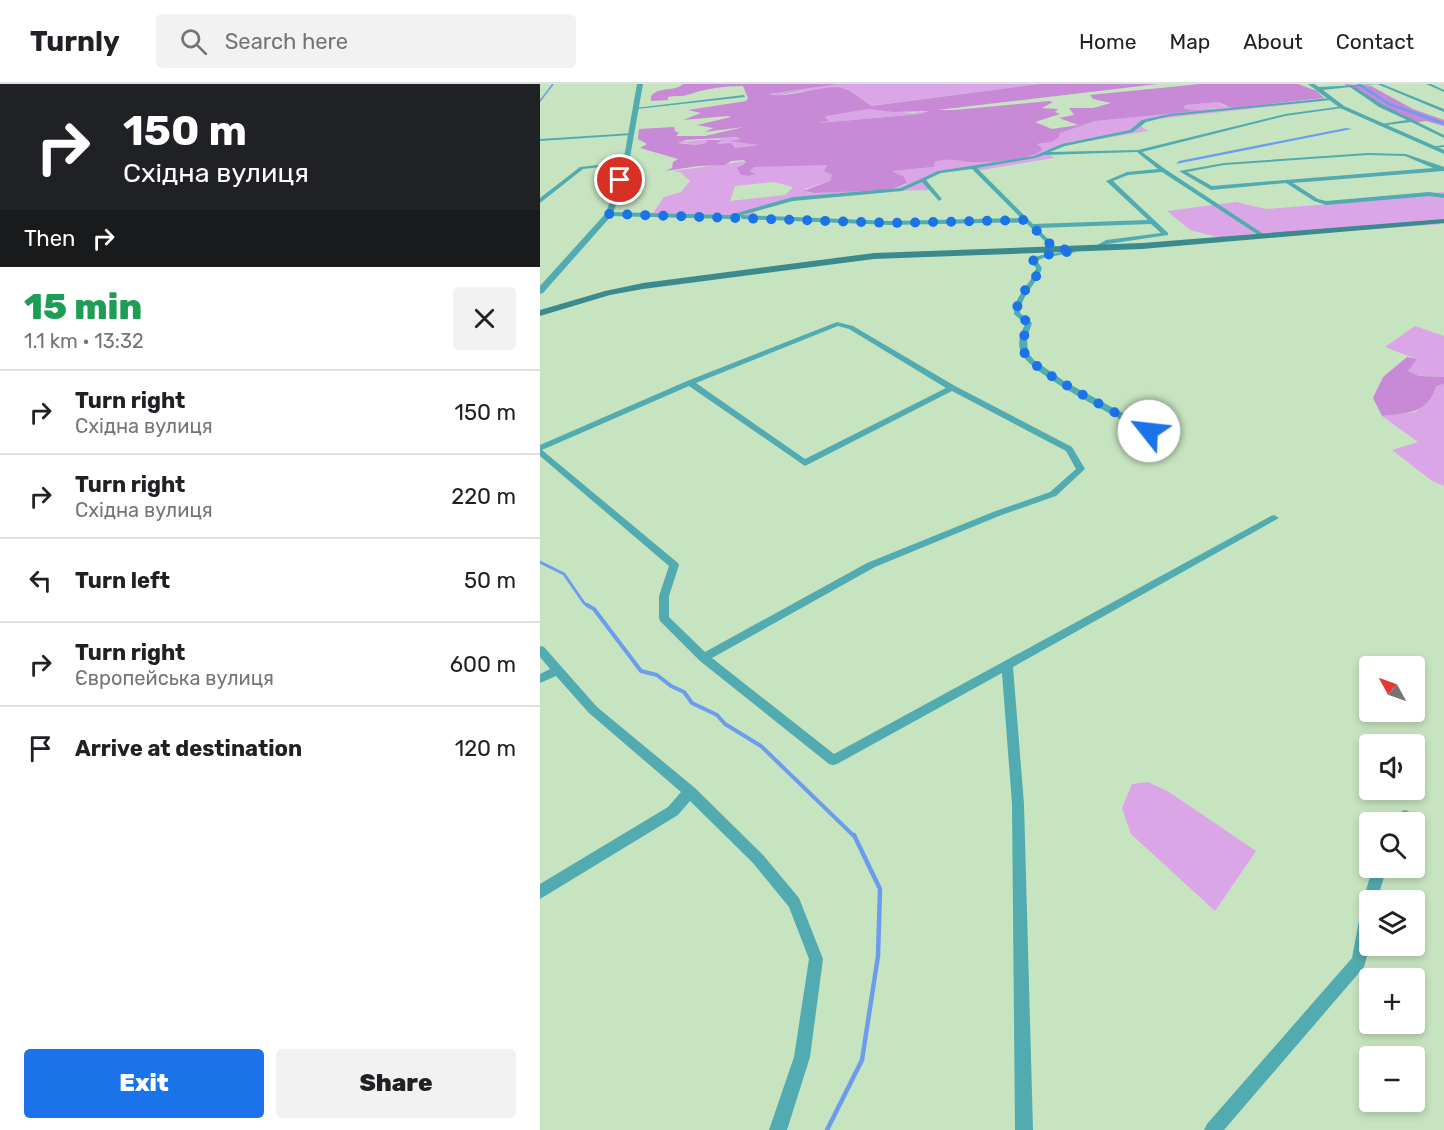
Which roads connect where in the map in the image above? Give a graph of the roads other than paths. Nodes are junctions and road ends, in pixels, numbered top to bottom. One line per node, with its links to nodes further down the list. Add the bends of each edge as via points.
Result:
1 (640, 84): 11 (street)
2 (1366, 84): 3 (street); 6 (street)
3 (1377, 84): 12 (street)
4 (1428, 84): 7 (street)
5 (1314, 86): 6 (street); 9 (street)
6 (1351, 86): 13 (street)
7 (1444, 91)
8 (744, 96): 11 (street)
9 (1330, 99): 10 (street); 22 (street, via 1170,115 1144,121 1131,131 1064,145)
10 (1342, 107): 14 (street); 20 (street, via 1285,115)
11 (637, 108): 15 (street)
12 (1444, 111)
13 (1411, 121): 14 (street); 16 (street)
14 (1382, 124): 19 (street)
15 (631, 134): 17 (street); 23 (street)
16 (1444, 137)
17 (540, 140)
18 (1444, 146): 19 (street)
19 (1432, 147): 21 (street)
20 (1138, 151): 22 (street); 26 (street)
21 (1444, 153)
22 (1045, 154): 24 (street)
23 (626, 164): 31 (street, via 582,168); 32 (street)
24 (973, 167): 27 (street, via 940,172); 34 (street)
25 (1442, 169): 28 (street); 28 (street, via 1406,155 1368,154 1224,164 1182,171 1211,188)
26 (1163, 170): 36 (street, via 1127,174 1109,181); 38 (street)
27 (923, 180): 30 (street); 33 (street, via 896,190 793,199)
28 (1288, 182): 29 (street, via 1326,203)
29 (1444, 196)
30 (939, 199)
31 (540, 201)
32 (609, 214): 33 (street); 42 (street)
33 (730, 217): 34 (street, via 891,223)
34 (1026, 220): 37 (street)
35 (1444, 221): 38 (main road)
36 (1151, 222): 37 (street); 39 (street, via 1166,234 1106,242)
37 (1032, 226): 41 (street)
38 (1263, 236): 39 (main road)
39 (1096, 248): 40 (main road)
40 (1073, 249): 41 (main road); 46 (street, via 1033,260 1039,268 1038,277 1025,289 1017,306 1017,314 1029,323 1022,339 1026,356 1054,378)
41 (1056, 250): 43 (main road, via 912,253 711,276 608,293)
42 (540, 291)
43 (540, 313)
44 (690, 383): 45 (street, via 837,324 861,333); 45 (street, via 804,463); 47 (street)
45 (952, 387): 50 (street, via 1069,449 1081,469 1053,494 871,565)
46 (1149, 431)
47 (540, 450): 50 (street, via 674,565 664,596 664,618)
48 (1274, 518): 51 (street)
49 (540, 650): 52 (street)
50 (704, 658): 51 (street, via 833,760)
51 (1007, 664): 58 (street, via 1018,804)
52 (558, 670): 53 (street); 54 (street, via 593,711)
53 (540, 679)
54 (690, 792): 55 (street, via 673,811); 57 (street, via 758,859 794,903 816,959 802,1057)
55 (540, 892)
56 (1360, 956): 59 (street, via 1359,962)
57 (778, 1130)
58 (1023, 1130)
59 (1213, 1130)

